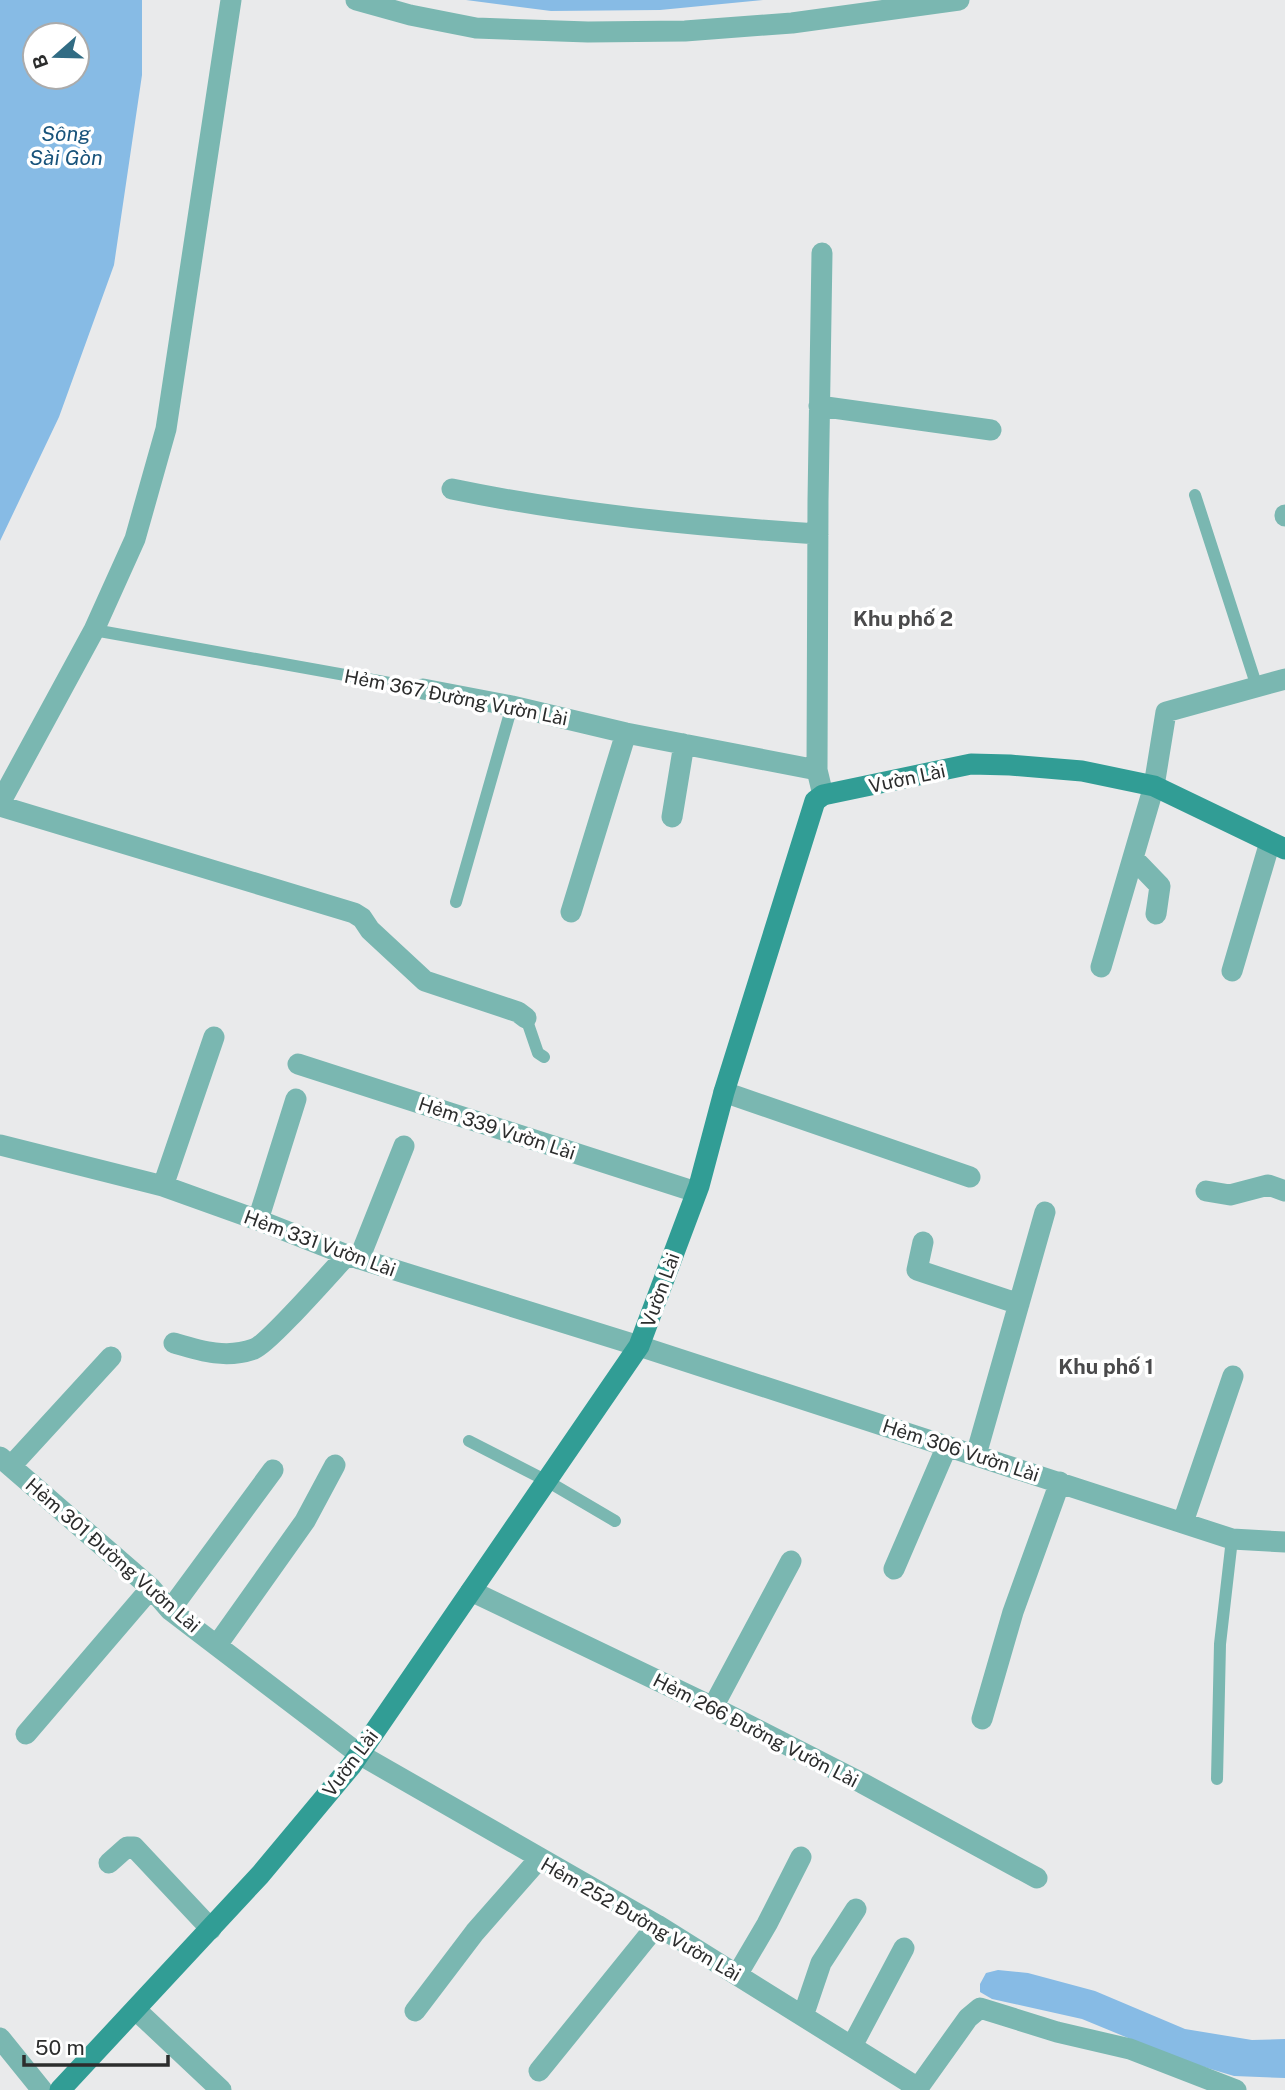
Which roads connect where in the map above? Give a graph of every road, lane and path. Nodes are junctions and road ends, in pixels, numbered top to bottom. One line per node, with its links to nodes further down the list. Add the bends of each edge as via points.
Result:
1 (231, 0): 10 (street, via 166,429 135,539)
2 (356, 0): 3 (street, via 476,28 588,32 781,24)
3 (959, 0)
4 (822, 253): 5 (street)
5 (826, 407): 6 (street); 9 (street)
6 (991, 430)
7 (452, 489): 9 (street, via 516,502)
8 (1195, 495): 12 (lane)
9 (818, 534): 17 (street)
10 (94, 630): 13 (lane, Hẻm 367 Đường Vườn Lài); 20 (street)
11 (1285, 679): 12 (street)
12 (1257, 687): 18 (street, via 1166,712)
13 (423, 689): 14 (street, Hẻm 367 Đường Vườn Lài)
14 (512, 706): 15 (street, Hẻm 367 Đường Vườn Lài); 24 (lane)
15 (626, 733): 16 (street, Hẻm 367 Đường Vườn Lài); 25 (street)
16 (684, 744): 17 (street, Hẻm 367 Đường Vườn Lài); 21 (street)
17 (817, 770): 19 (street)
18 (1154, 786): 19 (main road, Vườn Lài, via 1083,771 971,764); 22 (main road, Vườn Lài); 23 (street)
19 (823, 796): 33 (main road, Vườn Lài, via 815,801)
20 (0, 804): 29 (street, via 354,913 425,981)
21 (672, 817)
22 (1278, 845): 28 (street)
23 (1133, 858): 26 (street, via 1160,886); 27 (street)
24 (456, 902)
25 (571, 912)
26 (1156, 914)
27 (1101, 967)
28 (1232, 971)
29 (526, 1018): 31 (lane, via 538,1053)
30 (214, 1037): 38 (street)
31 (544, 1057)
32 (298, 1064): 41 (street, Hẻm 339 Vườn Lài)
33 (724, 1092): 37 (street); 41 (main road, Vườn Lài)
34 (296, 1099): 43 (street)
35 (404, 1146): 45 (street)
36 (2, 1149): 38 (street, Hẻm 331 Vườn Lài)
37 (970, 1177)
38 (163, 1186): 43 (street, Hẻm 331 Vườn Lài)
39 (1206, 1191): 40 (street, via 1230,1195 1268,1185)
40 (1285, 1191)
41 (696, 1192): 48 (main road, Vườn Lài)
42 (1045, 1212): 46 (street)
43 (258, 1220): 45 (street, Hẻm 331 Vườn Lài)
44 (923, 1242): 46 (street, via 917,1270)
45 (353, 1257): 47 (street, via 257,1348 225,1355); 48 (street, Hẻm 331 Vườn Lài)
46 (1019, 1304): 53 (street)
47 (174, 1343)
48 (639, 1346): 52 (street, Hẻm 306 Vườn Lài); 57 (main road, Vườn Lài)
49 (111, 1357): 54 (street)
50 (1233, 1376): 60 (street)
51 (469, 1441): 57 (lane)
52 (947, 1446): 53 (street, Hẻm 306 Vườn Lài); 64 (street)
53 (976, 1455): 58 (street, Hẻm 306 Vườn Lài)
54 (6, 1462): 65 (street, Hẻm 301 Đường Vườn Lài)
55 (335, 1465): 68 (street, via 305,1521)
56 (273, 1470): 67 (street)
57 (547, 1480): 59 (lane); 66 (main road, Vườn Lài)
58 (1060, 1482): 60 (street, Hẻm 306 Vườn Lài); 70 (street, via 1013,1612)
59 (615, 1521)
60 (1183, 1522): 61 (street, Hẻm 306 Vườn Lài)
61 (1232, 1539): 62 (street, Hẻm 306 Vườn Lài); 73 (lane, via 1220,1644)
62 (1285, 1542)
63 (792, 1560): 69 (street)
64 (894, 1569)
65 (151, 1588): 67 (street, Hẻm 301 Đường Vườn Lài); 71 (street)
66 (471, 1591): 69 (street, Hẻm 266 Đường Vườn Lài); 72 (main road, Vườn Lài)
67 (170, 1610): 68 (street, Hẻm 301 Đường Vườn Lài)
68 (216, 1645): 72 (street, Hẻm 301 Đường Vườn Lài)
69 (713, 1707): 77 (street, Hẻm 266 Đường Vườn Lài)
70 (982, 1719)
71 (26, 1734)
72 (359, 1754): 75 (street, Hẻm 252 Đường Vườn Lài); 80 (main road, Vườn Lài)
73 (1217, 1779)
74 (801, 1857): 82 (street)
75 (539, 1859): 79 (street, Hẻm 252 Đường Vườn Lài); 84 (street)
76 (109, 1863): 80 (street, via 127,1847 134,1847)
77 (1037, 1878)
78 (856, 1909): 85 (street, via 821,1963)
79 (657, 1925): 82 (street, Hẻm 252 Đường Vườn Lài); 88 (street)
80 (211, 1929): 83 (main road, Vườn Lài)
81 (904, 1948): 87 (street)
82 (737, 1975): 85 (street, Hẻm 252 Đường Vườn Lài)
83 (136, 2010): 91 (main road, Vườn Lài); 92 (street)
84 (415, 2011)
85 (803, 2016): 87 (street, Hẻm 252 Đường Vườn Lài)
86 (0, 2038): 90 (street)
87 (852, 2046): 89 (street, Hẻm 252 Đường Vườn Lài)
88 (538, 2071)
89 (917, 2089): 93 (street, via 980,2008 1130,2049)
90 (42, 2090)
91 (60, 2090)
92 (221, 2090)
93 (1236, 2090)

